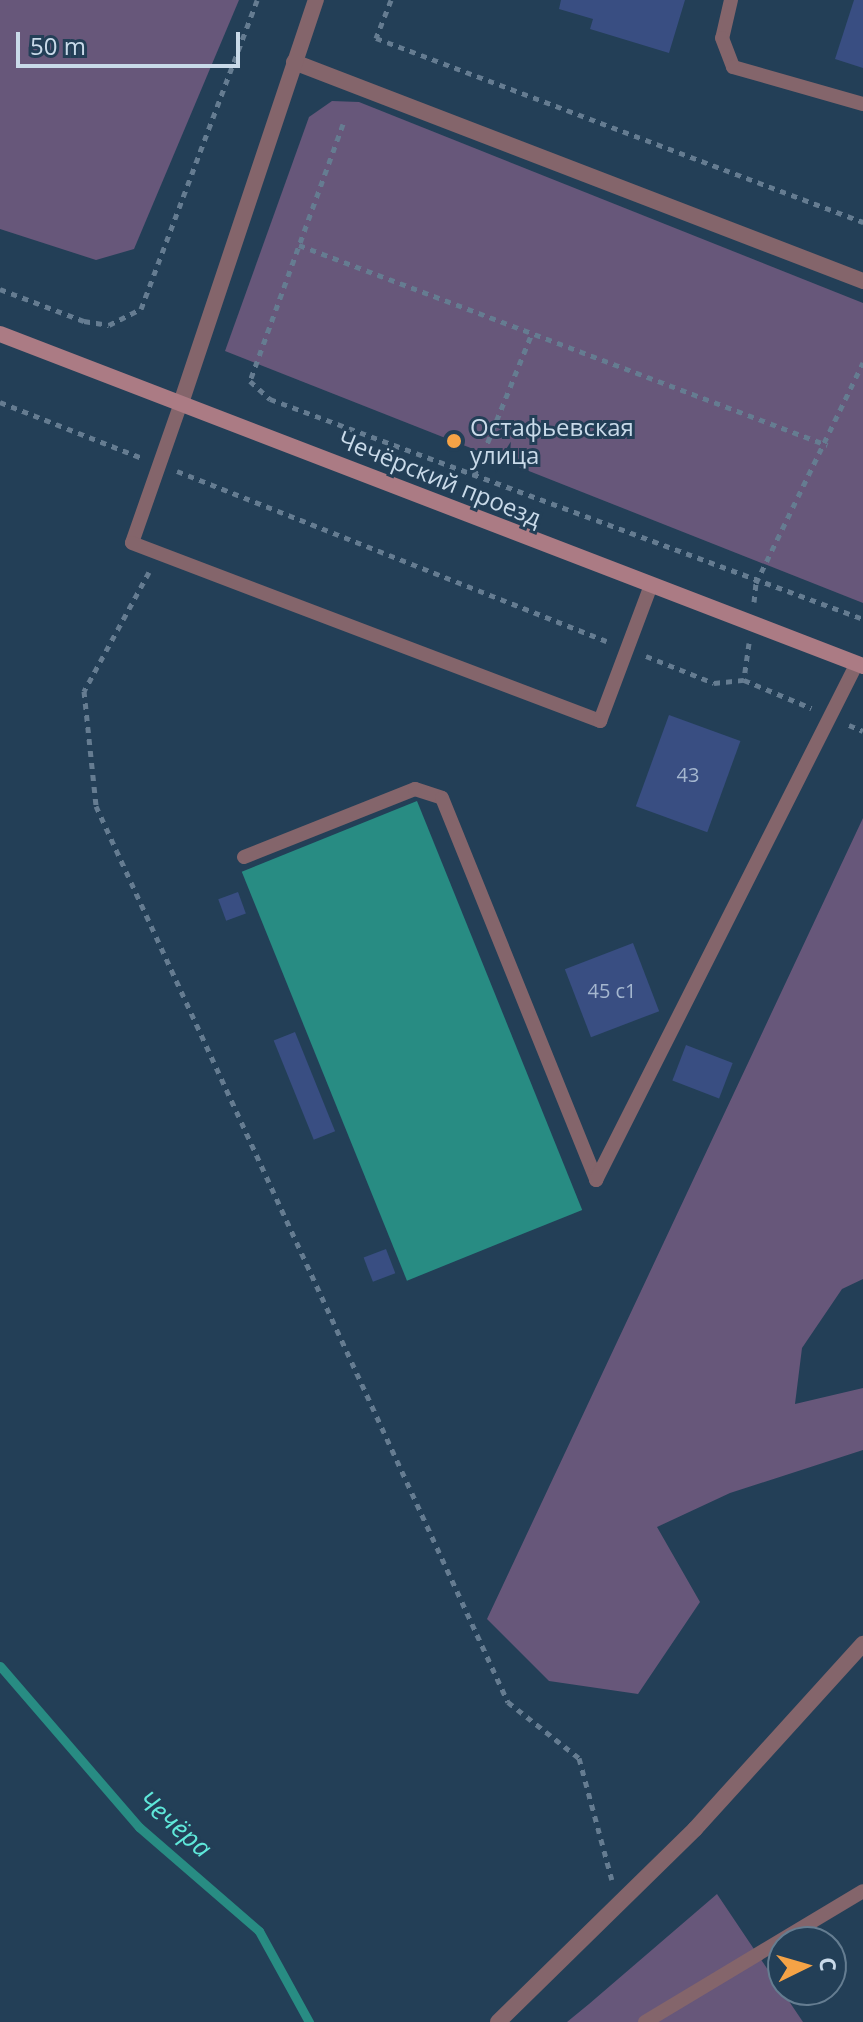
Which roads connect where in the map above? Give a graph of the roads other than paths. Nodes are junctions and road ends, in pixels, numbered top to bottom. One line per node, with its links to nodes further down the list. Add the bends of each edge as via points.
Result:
1 (316, 0): 3 (street)
2 (731, 0): 4 (lane, via 722,38 733,67)
3 (294, 62): 5 (street); 7 (street)
4 (863, 104)
5 (863, 281)
6 (0, 334): 7 (main road, Чечёрский проезд)
7 (182, 400): 8 (main road, Чечёрский проезд); 8 (lane, via 132,543 600,721)
8 (650, 588): 9 (main road, Чечёрский проезд)
9 (860, 664): 10 (lane, via 596,1180 442,798 415,789)
10 (244, 857)
11 (863, 1644): 13 (street)
12 (863, 1891): 14 (lane)
13 (506, 2020)
14 (645, 2022)

